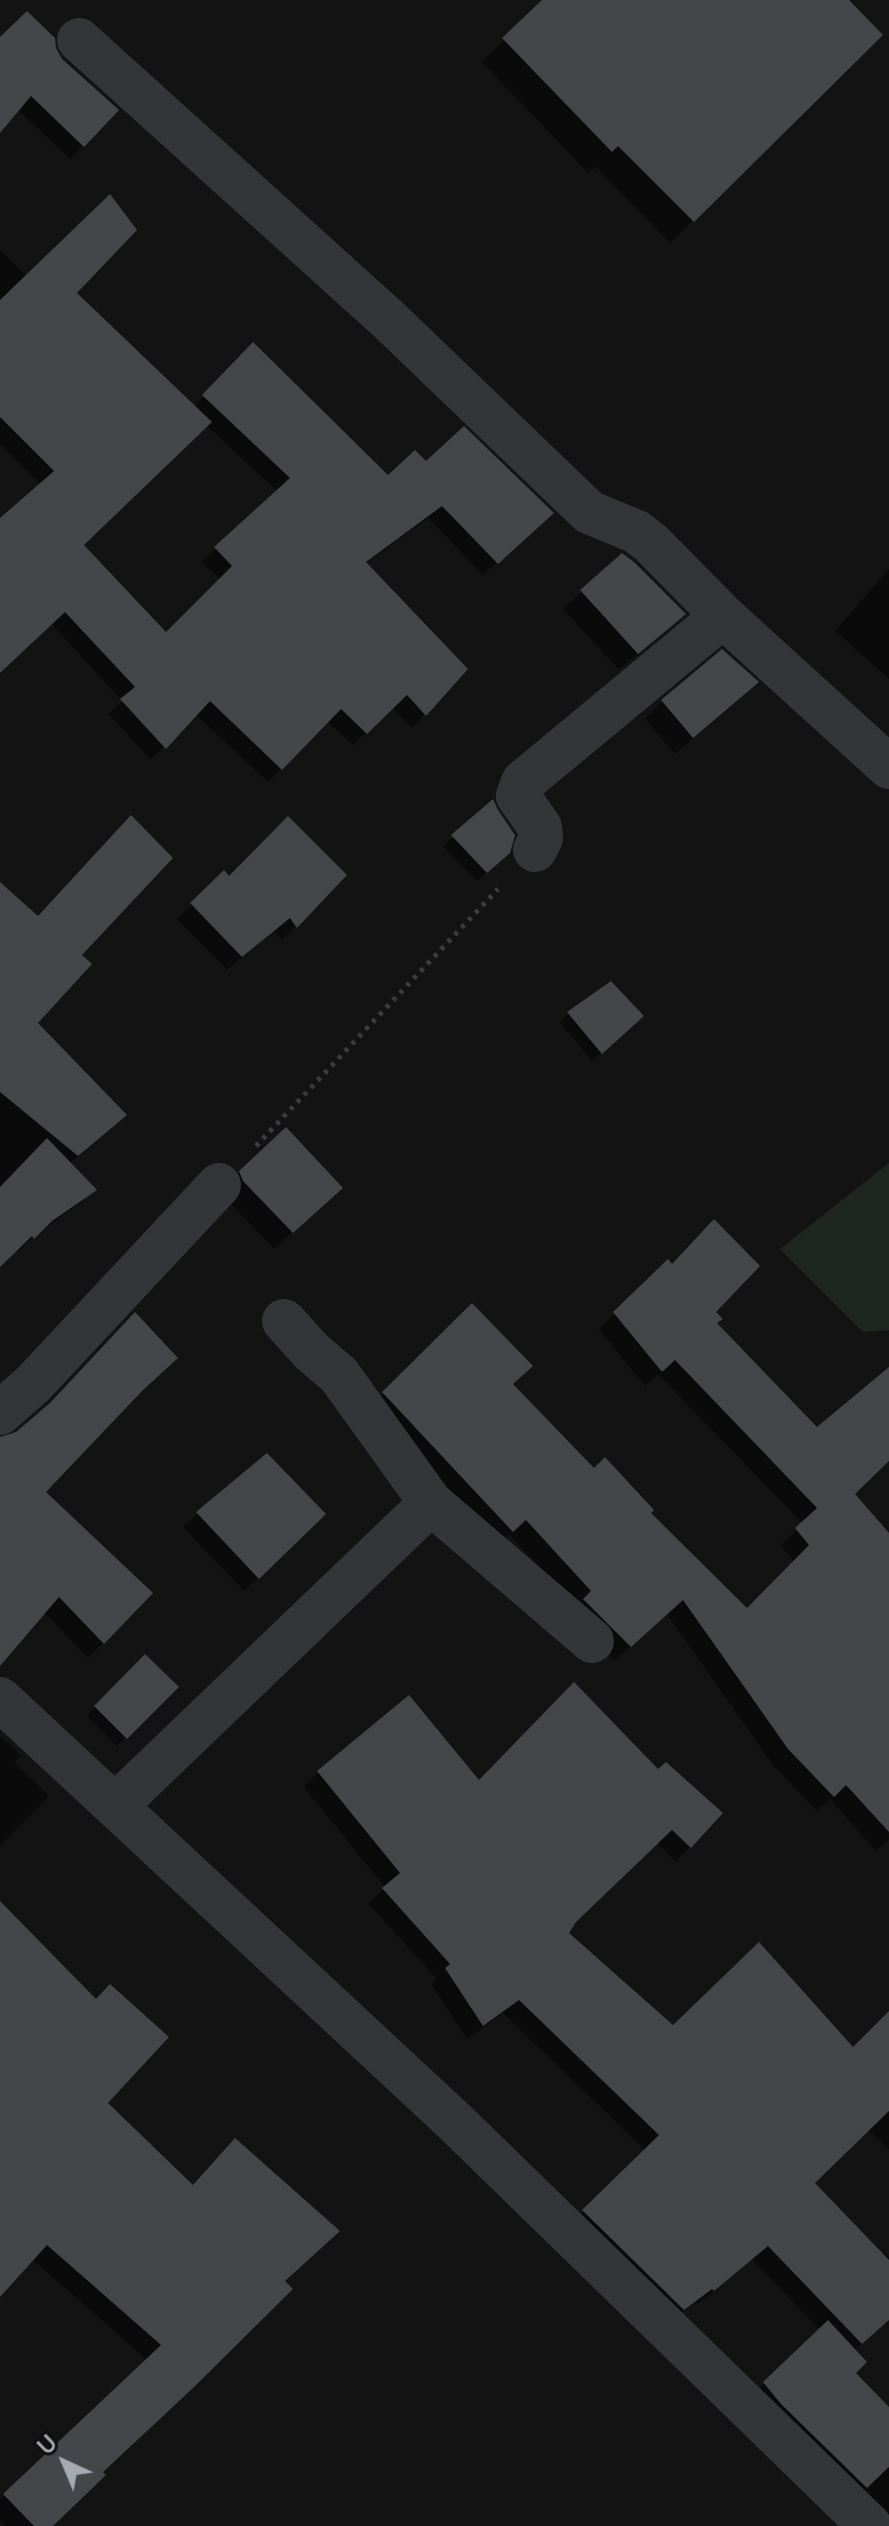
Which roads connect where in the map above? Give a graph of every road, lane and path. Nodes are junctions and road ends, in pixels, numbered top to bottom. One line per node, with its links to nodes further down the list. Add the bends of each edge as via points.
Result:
1 (79, 40): 2 (street, via 390,321 589,512 637,532)
2 (723, 616): 3 (street); 4 (street, via 523,782 518,796 540,827)
3 (889, 767)
4 (535, 850): 5 (path)
5 (219, 1185): 7 (street)
6 (284, 1321): 8 (street, via 339,1375)
7 (0, 1413)
8 (431, 1503): 9 (street); 11 (street)
9 (592, 1641)
10 (0, 1699): 11 (street)
11 (115, 1806): 12 (street, via 454,2121)
12 (870, 2526)

